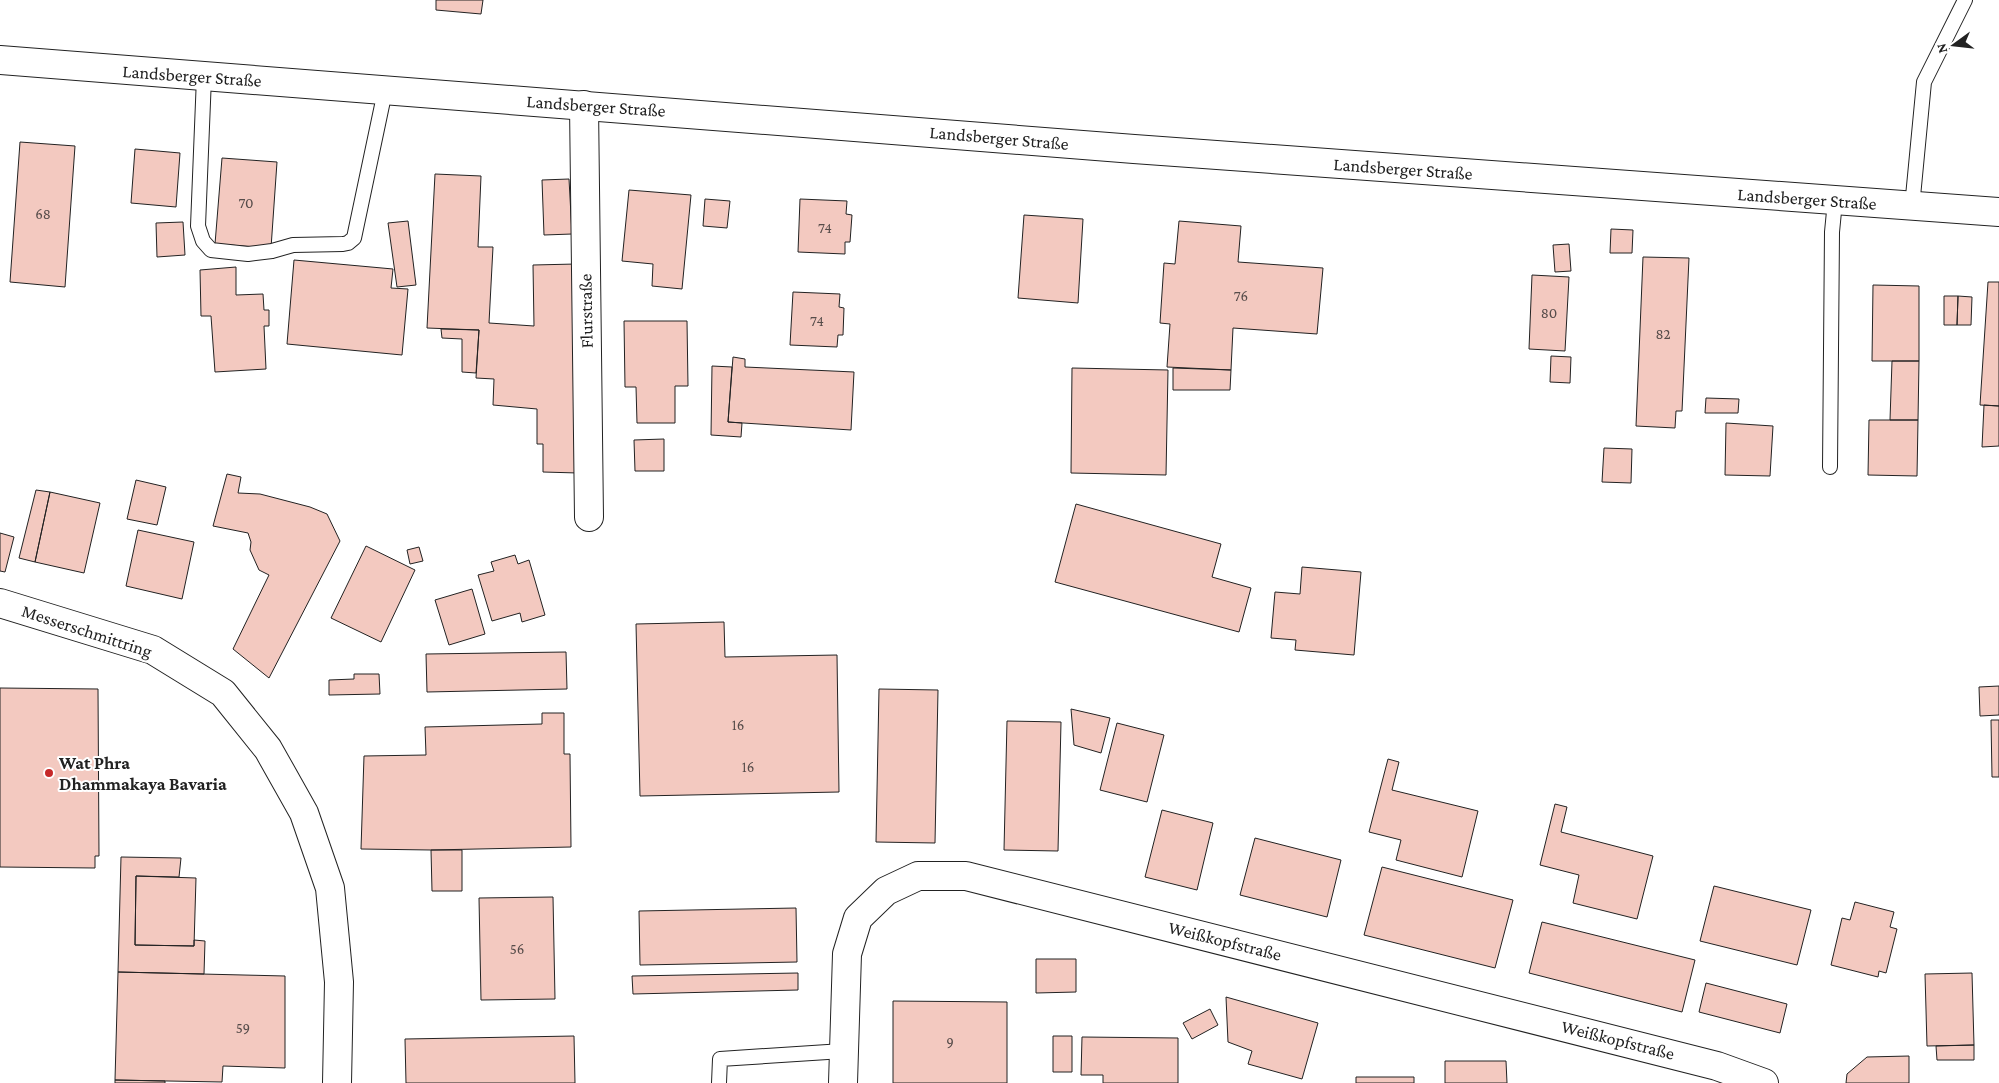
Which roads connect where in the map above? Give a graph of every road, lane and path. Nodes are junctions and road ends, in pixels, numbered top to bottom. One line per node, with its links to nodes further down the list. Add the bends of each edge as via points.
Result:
1 (1966, 0): 7 (lane, via 1924,82)
2 (0, 60): 3 (street, Landsberger Straße)
3 (204, 77): 4 (street, Landsberger Straße); 4 (lane, via 198,226 203,241 211,250 248,254 293,245 343,244 354,238)
4 (385, 91): 5 (street, Landsberger Straße)
5 (584, 105): 6 (street, Landsberger Straße); 10 (street, Flurstraße)
6 (1835, 201): 7 (street, Landsberger Straße); 9 (lane)
7 (1912, 206): 8 (street, Landsberger Straße)
8 (1999, 212)
9 (1830, 467)
10 (588, 517)
11 (0, 604): 13 (street, Messerschmittring, via 153,650 223,693 268,749 304,813 330,888 339,982)
12 (843, 1051): 14 (lane, via 720,1059); 15 (street, Weißkopfstraße); 16 (street, Weißkopfstraße, via 847,954 858,918 886,891 918,876 966,876 1717,1066)
13 (337, 1083)
14 (719, 1083)
15 (843, 1083)
16 (1764, 1083)

